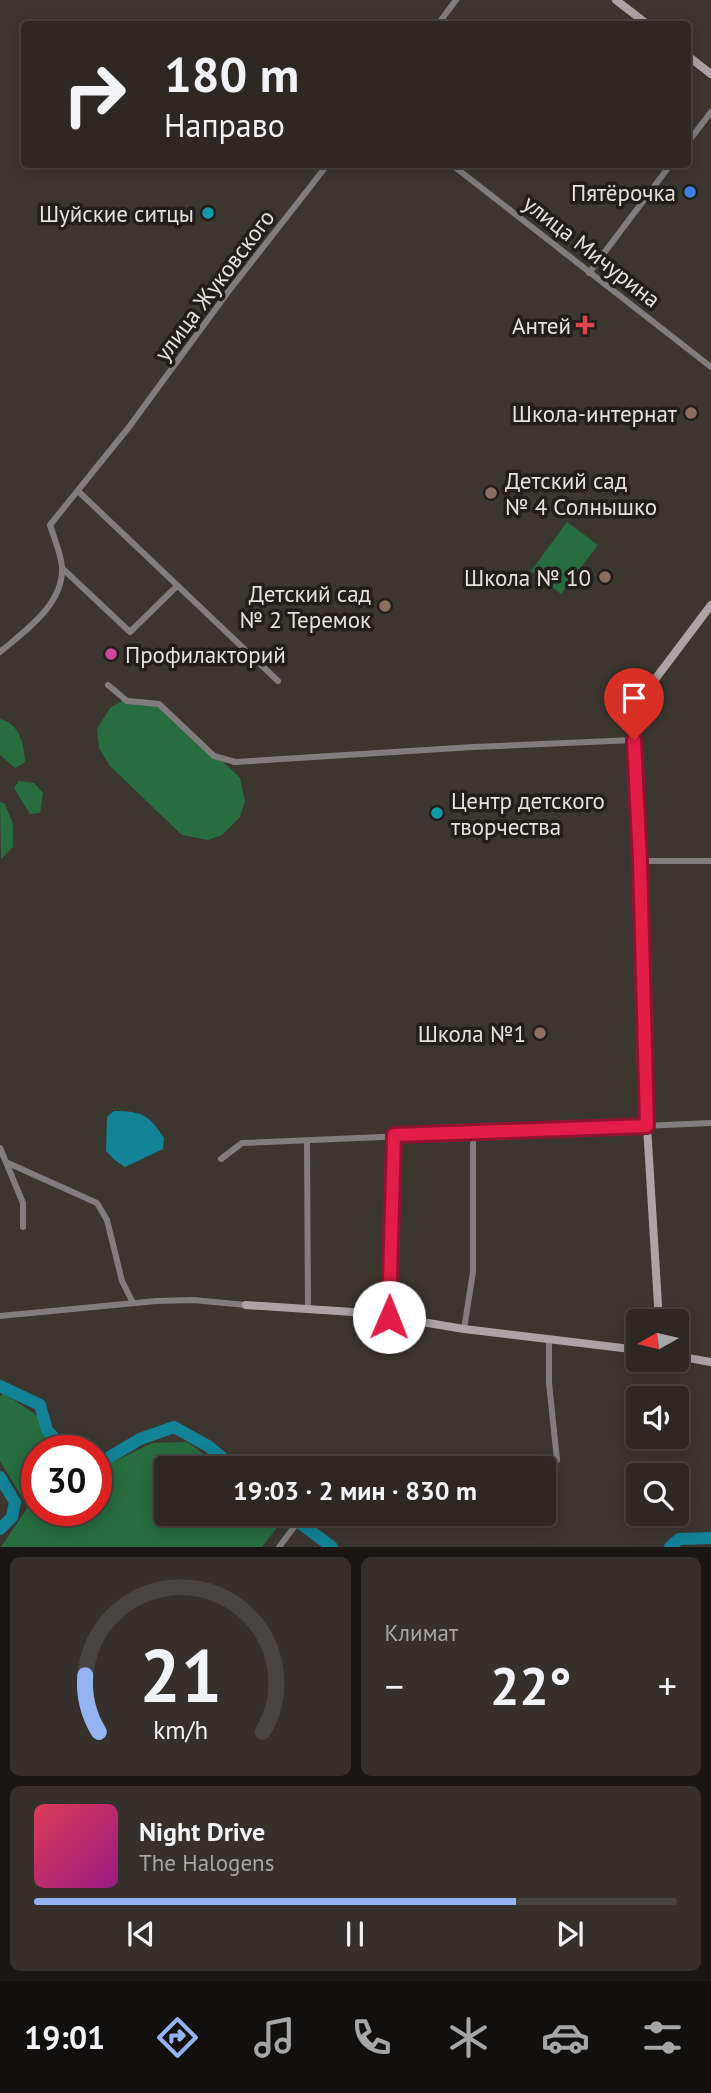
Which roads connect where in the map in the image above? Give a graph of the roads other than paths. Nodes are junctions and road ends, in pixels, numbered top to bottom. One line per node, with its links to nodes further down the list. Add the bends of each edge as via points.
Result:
1 (456, 0): 3 (street)
2 (616, 0): 4 (street)
3 (440, 21)
4 (644, 21)
5 (691, 58): 6 (street)
6 (711, 74)
7 (711, 112): 8 (street)
8 (691, 138)
9 (325, 168): 14 (street, улица Жуковского)
10 (456, 168): 12 (street, улица Мичурина)
11 (668, 168): 12 (street)
12 (589, 273): 13 (street, улица Мичурина)
13 (711, 367)
14 (78, 491): 15 (street, улица Жуковского, via 50,525); 16 (street)
15 (62, 568): 16 (street, via 130,632); 18 (street, via 56,597)
16 (177, 586): 19 (street)
17 (711, 605): 21 (street, via 647,690)
18 (0, 652)
19 (278, 681)
20 (108, 685): 21 (street, via 127,701 159,704 214,756 236,762)
21 (634, 740): 23 (street)
22 (711, 860): 23 (street)
23 (640, 861): 25 (street)
24 (711, 1123): 25 (street)
25 (647, 1126): 26 (street); 36 (street)
26 (473, 1132): 27 (street); 39 (street, via 473,1272)
27 (394, 1135): 28 (street); 38 (street)
28 (307, 1142): 30 (street, via 242,1143); 35 (street)
29 (0, 1149): 31 (street)
30 (221, 1159)
31 (8, 1163): 32 (street, via 23,1203); 33 (street, via 97,1203 107,1220 122,1281)
32 (23, 1227)
33 (133, 1303): 34 (street, via 193,1300); 37 (street)
34 (246, 1305): 35 (street)
35 (308, 1308): 38 (street)
36 (658, 1309)
37 (0, 1315)
38 (389, 1317): 39 (street)
39 (464, 1329): 40 (street)
40 (549, 1340): 41 (street); 44 (street)
41 (626, 1349)
42 (690, 1358): 43 (street)
43 (711, 1362)
44 (556, 1460)
45 (296, 1526): 46 (street)
46 (279, 1547)

